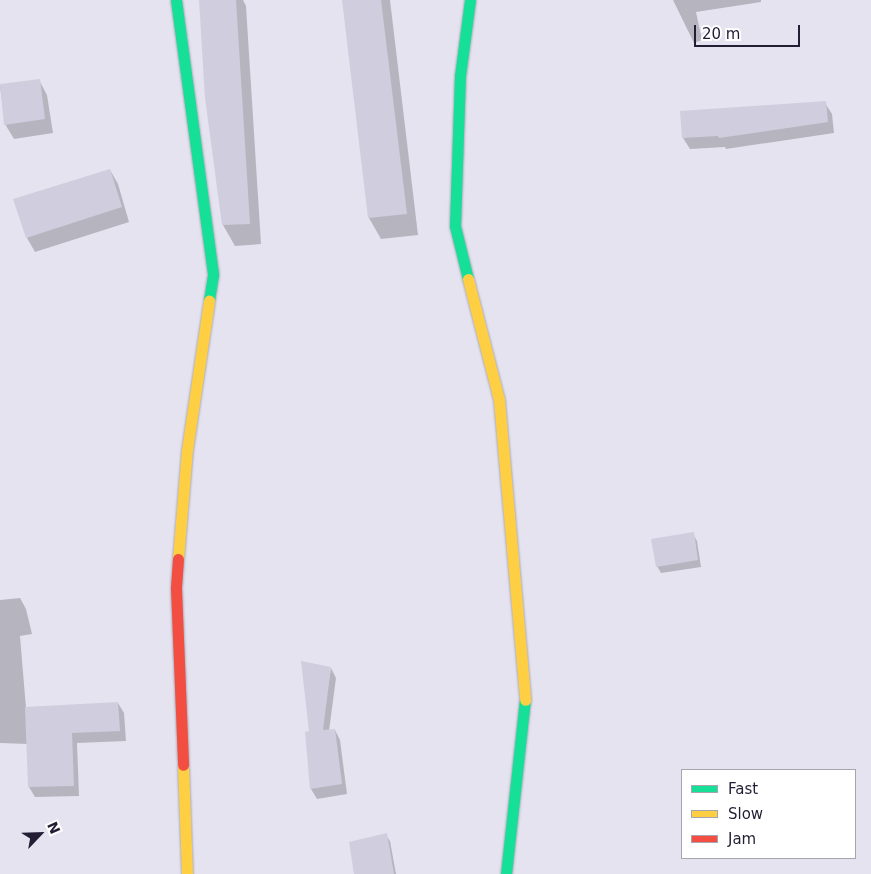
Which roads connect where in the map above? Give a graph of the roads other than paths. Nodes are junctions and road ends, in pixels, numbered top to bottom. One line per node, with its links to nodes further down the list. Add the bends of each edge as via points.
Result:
1 (176, 0): 3 (street, via 214,275 187,450 176,588)
2 (470, 0): 4 (street, via 460,76 455,226 499,400 525,696)
3 (188, 874)
4 (506, 874)

